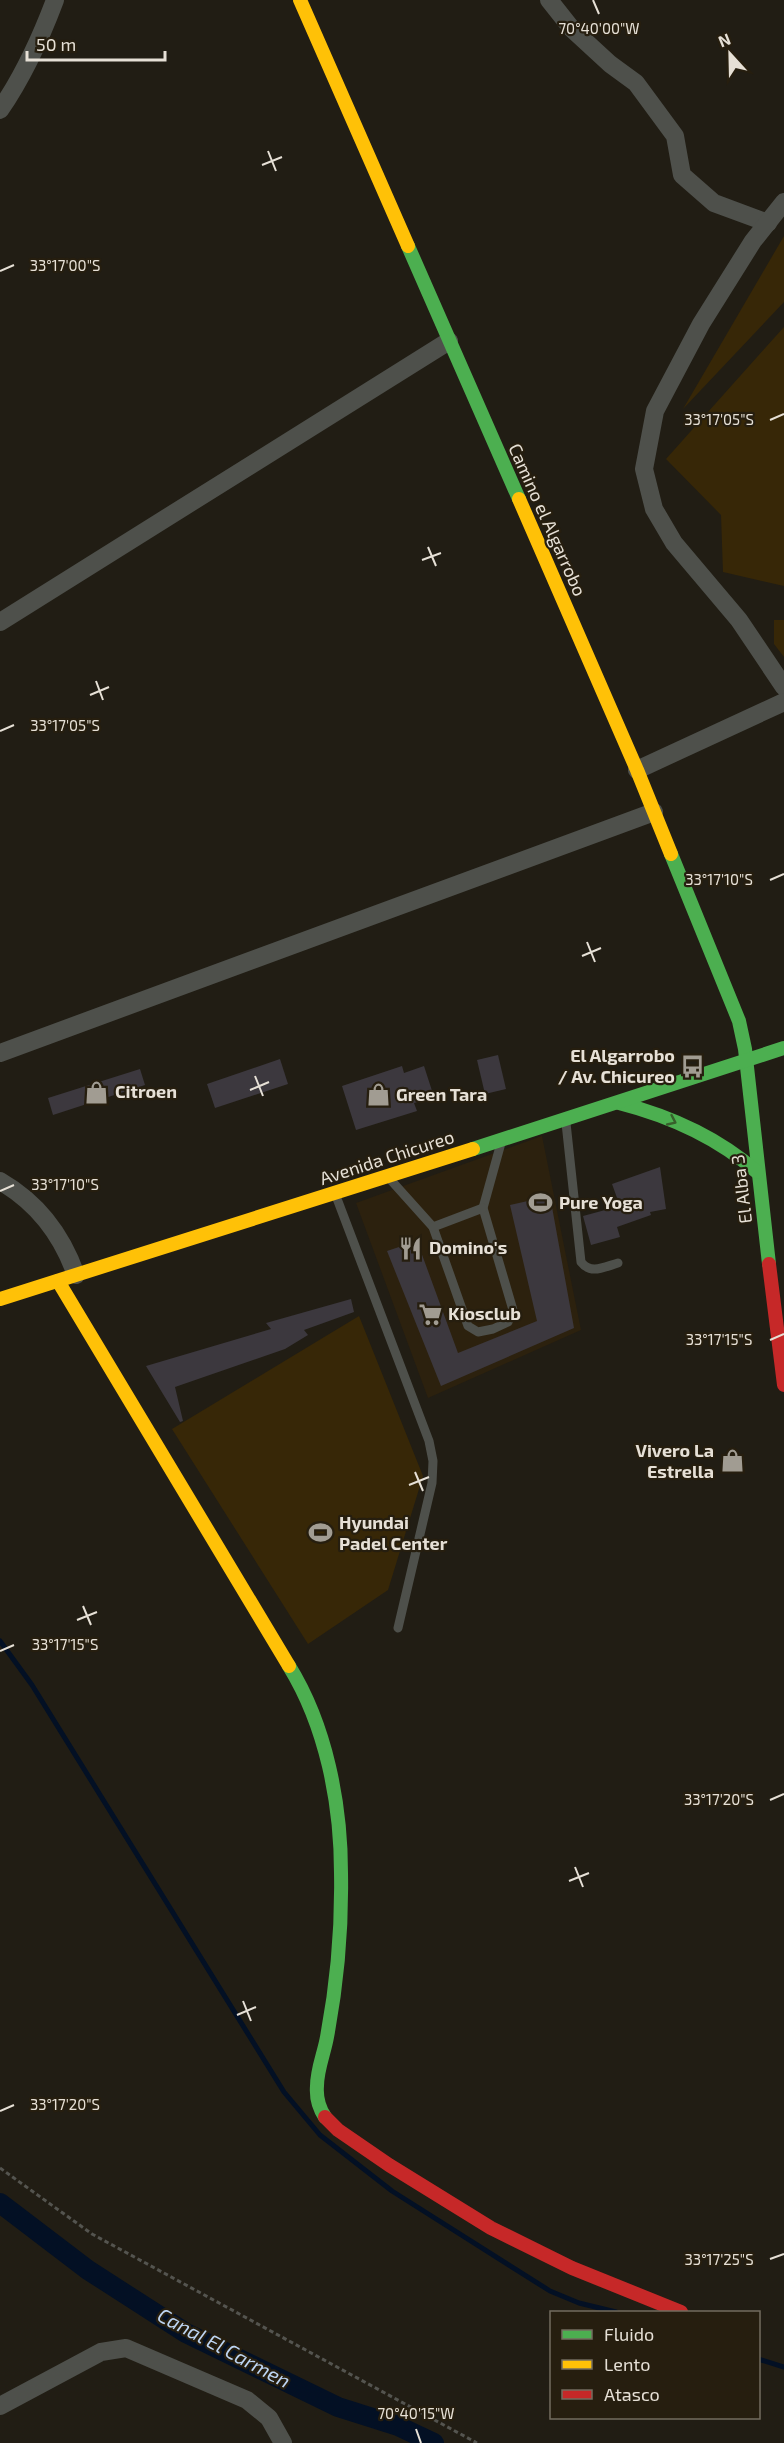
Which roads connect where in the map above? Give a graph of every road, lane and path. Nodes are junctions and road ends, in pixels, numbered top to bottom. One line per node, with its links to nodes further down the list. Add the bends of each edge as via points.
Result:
1 (55, 0): 4 (street, via 28,65)
2 (300, 0): 7 (street, Camino el Algarrobo)
3 (549, 0): 6 (street, via 572,29 636,83 675,136 682,175 714,203)
4 (0, 110)
5 (784, 202): 6 (street)
6 (768, 222): 9 (street, via 701,324 655,411 644,469 654,509 674,543 739,620)
7 (449, 341): 8 (street); 11 (street, Camino el Algarrobo)
8 (0, 622)
9 (784, 687)
10 (784, 702): 11 (street)
11 (637, 770): 12 (street, Camino el Algarrobo)
12 (654, 812): 14 (street); 15 (street, Camino el Algarrobo, via 734,1007)
13 (784, 1048): 15 (street, Avenida Chicureo)
14 (0, 1053)
15 (746, 1060): 16 (street, Avenida Chicureo); 18 (street, El Alba 3)
16 (619, 1103): 17 (street, Avenida Chicureo); 20 (street, one-way to 20, via 655,1113)
17 (566, 1120): 19 (street, Avenida Chicureo); 27 (lane, via 581,1262 592,1270)
18 (753, 1129): 20 (street); 21 (street, El Alba 3)
19 (502, 1140): 22 (street, Avenida Chicureo); 25 (lane)
20 (722, 1145): 21 (street)
21 (757, 1172): 31 (street, El Alba 3)
22 (387, 1177): 24 (street, Avenida Chicureo); 26 (lane)
23 (0, 1181): 28 (street, via 48,1221 63,1243)
24 (335, 1194): 28 (street, Avenida Chicureo); 32 (lane, via 429,1441 433,1461 432,1483)
25 (483, 1208): 26 (lane); 26 (lane, via 513,1310 508,1322 494,1329 478,1332 468,1326)
26 (433, 1227)
27 (618, 1263)
28 (76, 1275): 29 (street, Avenida Chicureo)
29 (58, 1281): 30 (street, Avenida Chicureo); 34 (street, via 293,1672 321,1738 334,1784 342,1852 338,1956 316,2085 321,2111 376,2157 457,2209 574,2269)
30 (0, 1299)
31 (784, 1385)
32 (398, 1628)
33 (0, 2168): 37 (path, via 92,2234)
34 (676, 2311)
35 (0, 2406): 36 (street, via 101,2352 126,2348 247,2400 269,2418)
36 (283, 2443)
37 (477, 2443)

